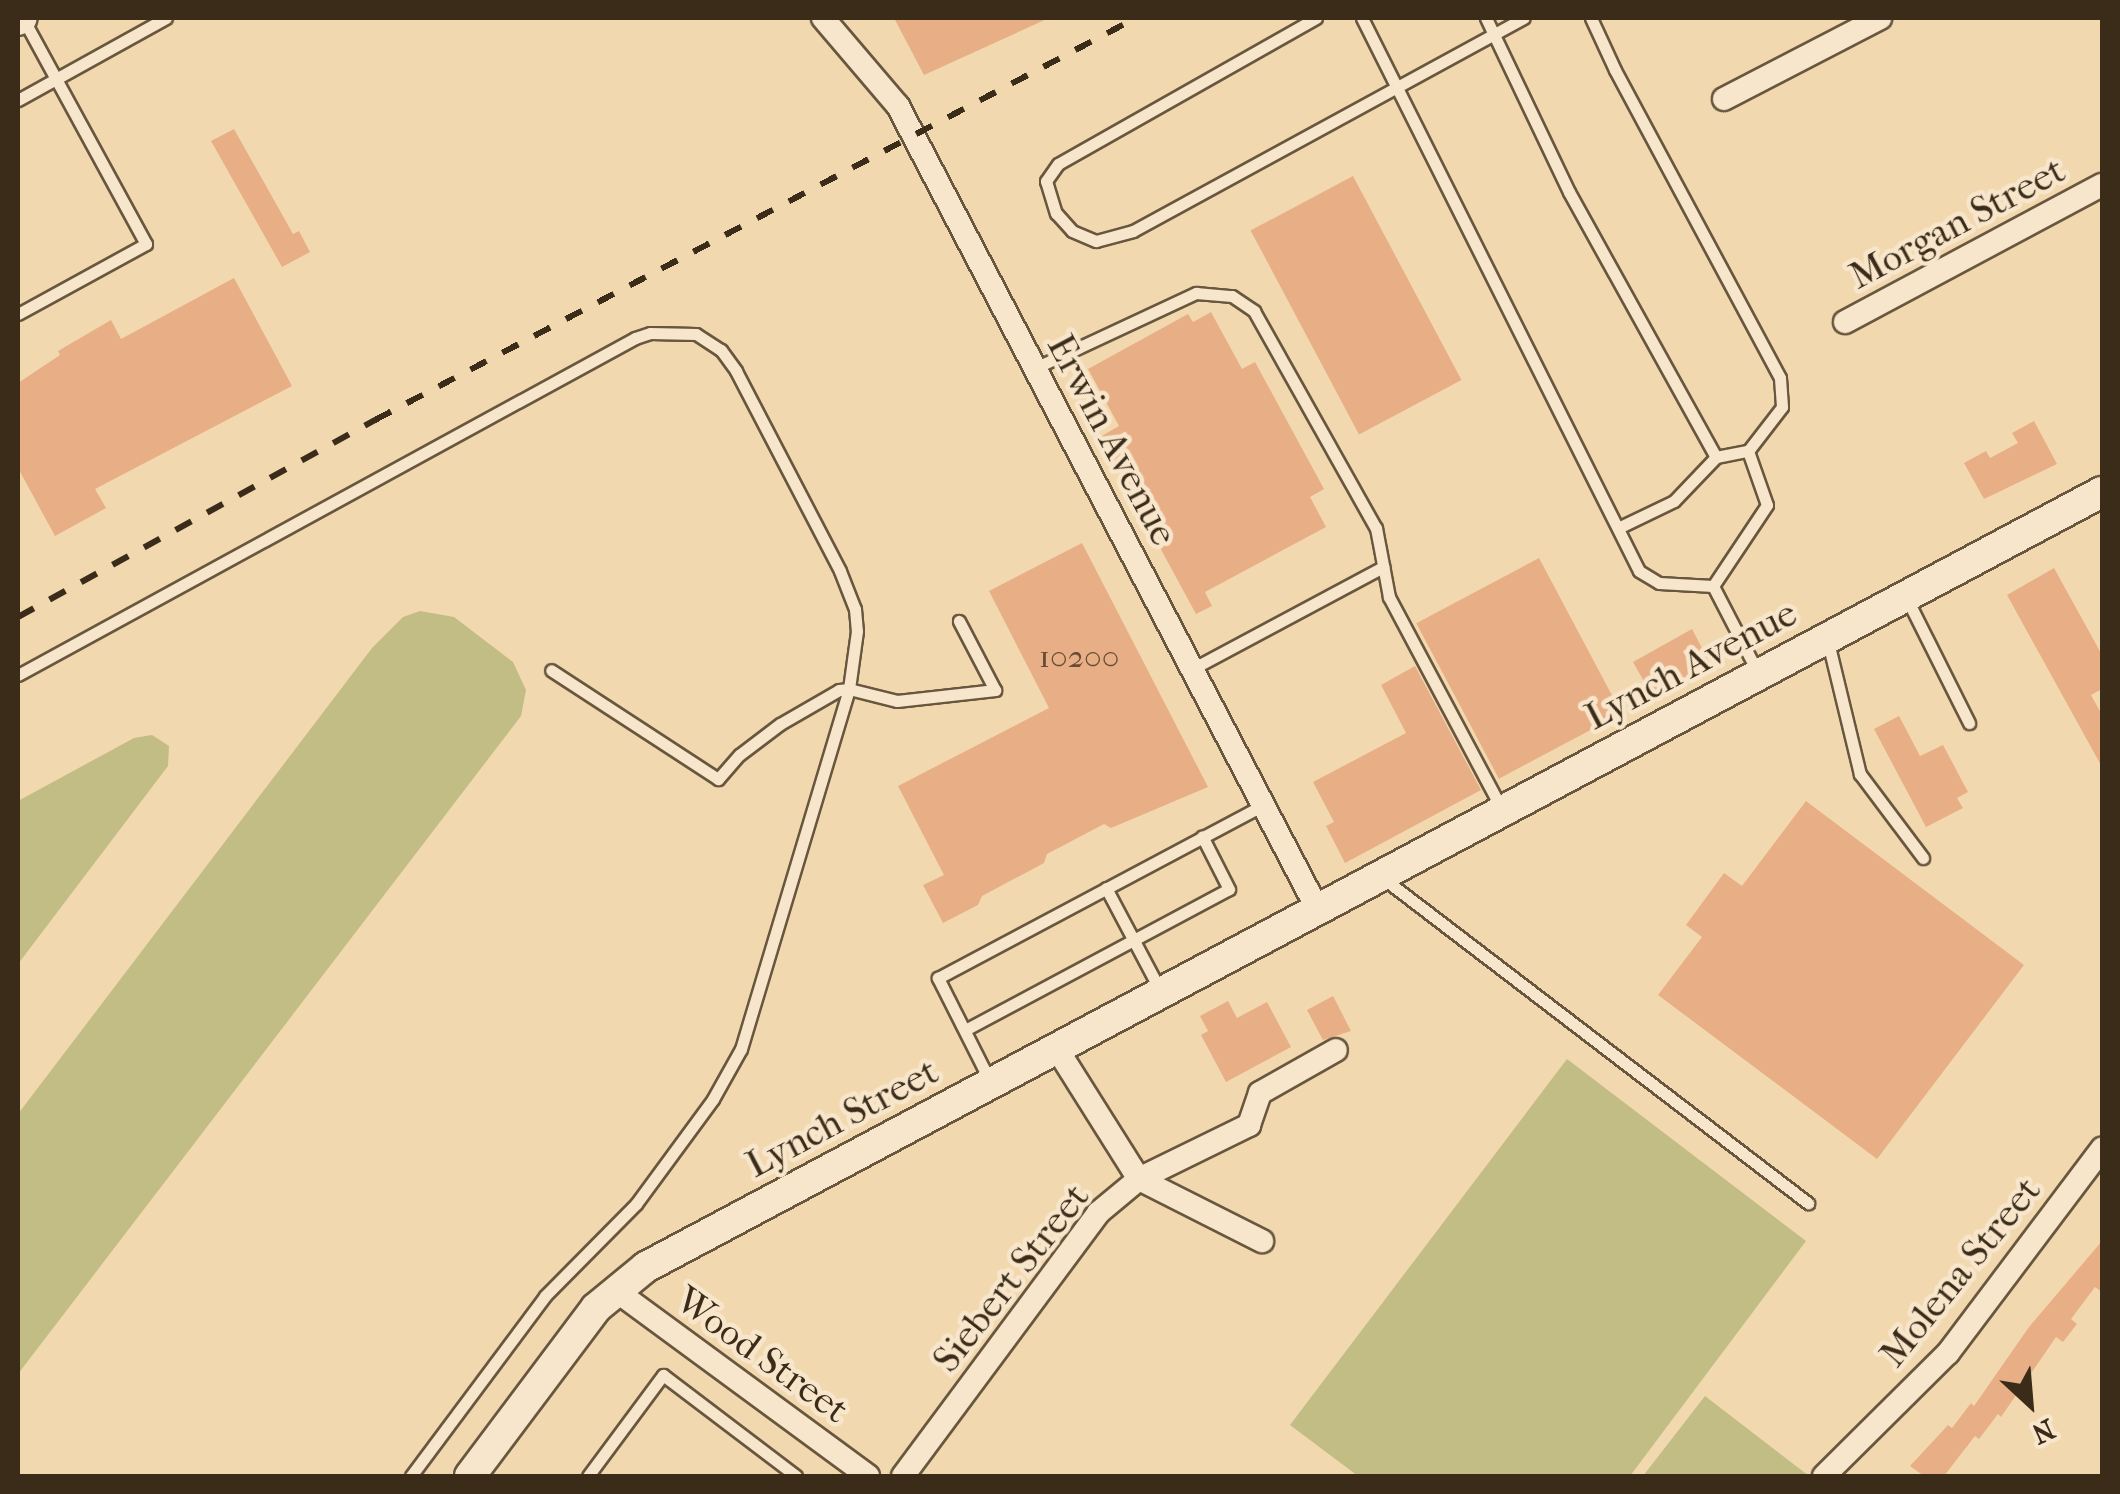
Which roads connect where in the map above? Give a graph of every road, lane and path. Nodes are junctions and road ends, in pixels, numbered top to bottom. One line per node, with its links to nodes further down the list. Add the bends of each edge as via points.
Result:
1 (21, 18): 11 (lane)
2 (166, 18): 11 (lane)
3 (823, 18): 18 (street, Erwin Avenue, via 898,106)
4 (1316, 18): 12 (lane, via 1058,164 1046,181 1056,213 1072,232 1096,241 1133,231)
5 (1362, 18): 12 (lane)
6 (1486, 18): 10 (lane)
7 (1524, 18): 10 (lane)
8 (1591, 18): 19 (lane, via 1780,378 1782,407)
9 (1880, 18): 14 (street)
10 (1493, 33): 12 (lane); 20 (lane, via 1569,192)
11 (56, 78): 13 (lane); 16 (lane, via 146,244)
12 (1398, 90): 22 (lane)
13 (18, 100)
14 (1724, 100)
15 (2102, 186): 17 (street, Morgan Street)
16 (18, 314)
17 (1845, 322)
18 (1035, 368): 23 (lane, via 1196,293 1232,296 1254,311 1288,367 1376,528); 28 (street, Erwin Avenue)
19 (1748, 451): 20 (lane); 24 (lane, via 1767,505)
20 (1716, 458): 22 (lane, via 1674,502)
21 (2102, 492): 25 (street, Lynch Avenue)
22 (1618, 528): 24 (lane, via 1639,571 1658,583)
23 (1383, 567): 28 (lane); 35 (lane, via 1389,597)
24 (1712, 586): 30 (lane)
25 (1906, 597): 27 (street, Lynch Avenue); 33 (lane)
26 (959, 621): 32 (lane, via 995,690 897,700)
27 (1827, 638): 30 (street, Lynch Avenue); 37 (lane, via 1860,774)
28 (1192, 669): 34 (street, Erwin Avenue)
29 (551, 670): 32 (lane, via 718,779 780,724)
30 (1759, 674): 35 (street, Lynch Avenue)
31 (18, 675): 32 (lane, via 622,344 677,332 696,334 721,350 736,370 840,571 857,631)
32 (849, 689): 52 (lane, via 741,1049 713,1100 636,1204 545,1296)
33 (1969, 723)
34 (1263, 805): 36 (lane); 40 (street, Erwin Avenue)
35 (1503, 811): 38 (street, Lynch Avenue)
36 (1202, 836): 39 (lane); 41 (lane, via 1229,890)
37 (1923, 858)
38 (1381, 876): 40 (street, Lynch Avenue); 49 (lane)
39 (1106, 888): 41 (lane); 43 (lane, via 938,978)
40 (1318, 910): 42 (street, Lynch Street)
41 (1134, 940): 42 (lane); 43 (lane)
42 (1162, 994): 44 (street, Lynch Street)
43 (965, 1030): 46 (lane)
44 (1057, 1049): 46 (street, Lynch Street); 48 (street)
45 (1336, 1050): 48 (street, Siebert Street, via 1260,1092 1248,1125)
46 (992, 1084): 51 (street, Lynch Street, via 646,1267)
47 (2102, 1149): 58 (street, Molena Street, via 1948,1352)
48 (1139, 1179): 50 (street); 57 (street, Siebert Street, via 1098,1213)
49 (1808, 1203)
50 (1262, 1241)
51 (615, 1290): 53 (street, Lynch Street); 56 (street, Wood Street)
52 (411, 1476)
53 (470, 1476)
54 (588, 1476): 55 (lane, via 663,1375)
55 (796, 1476)
56 (868, 1476)
57 (903, 1476)
58 (1824, 1476)

